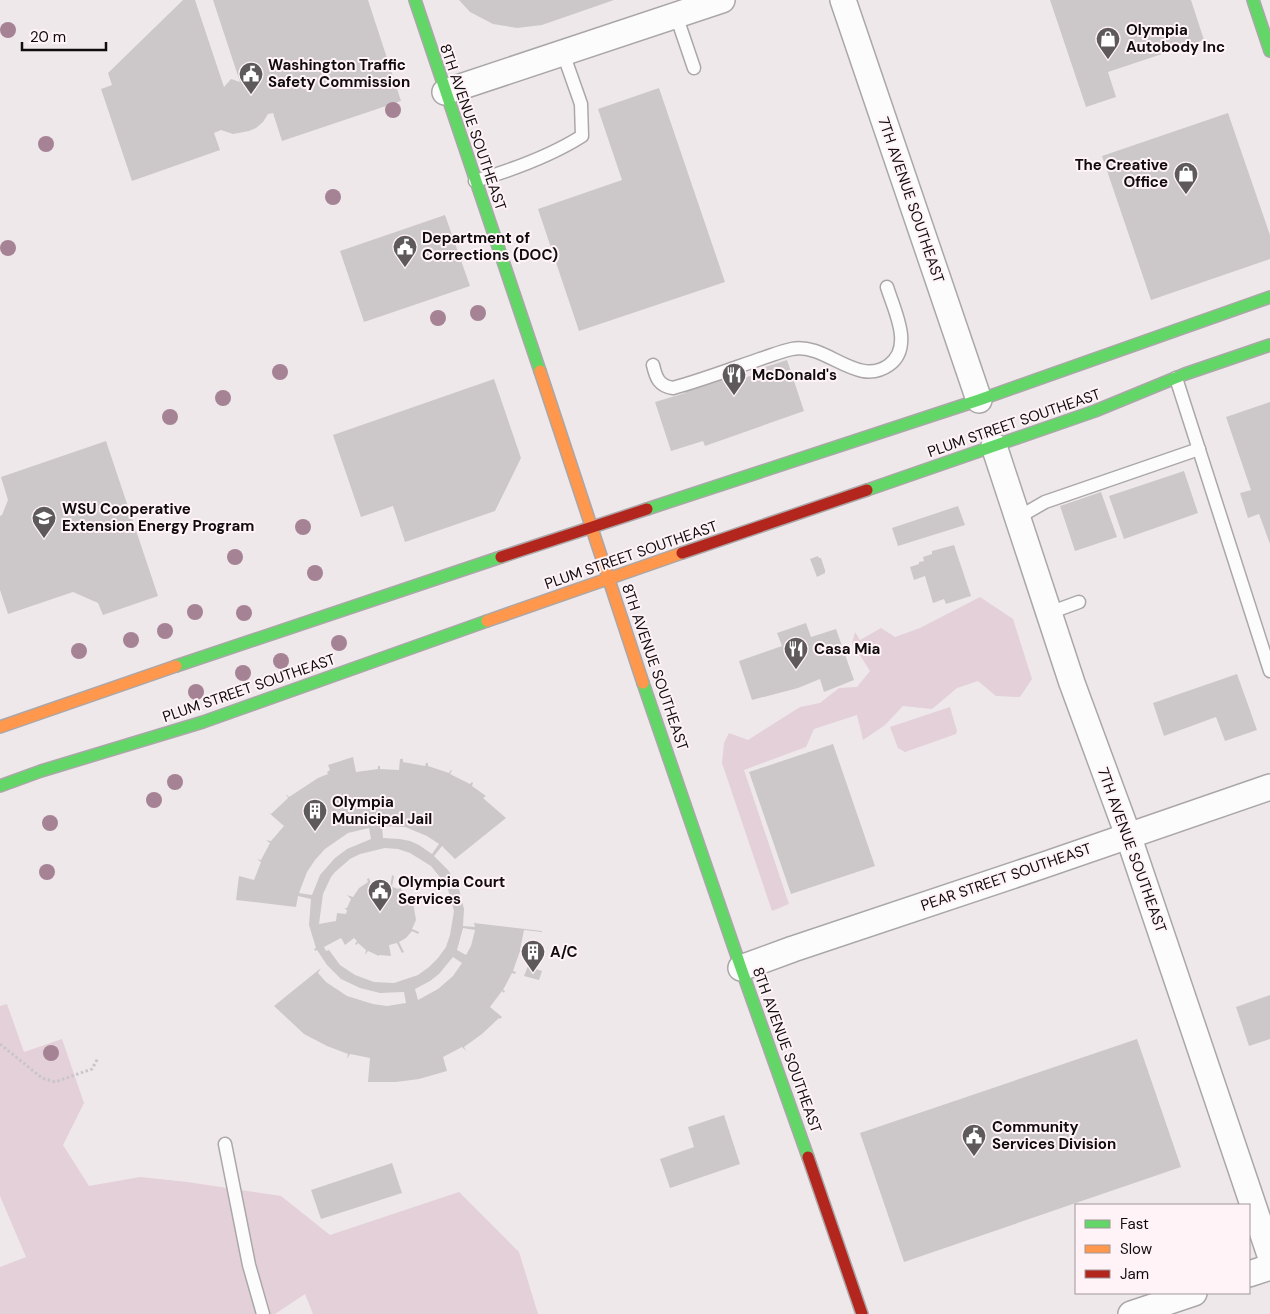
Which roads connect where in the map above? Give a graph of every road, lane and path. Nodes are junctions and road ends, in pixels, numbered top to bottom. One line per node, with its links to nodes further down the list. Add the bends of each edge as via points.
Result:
1 (415, 0): 9 (main road, 8TH AVENUE SOUTHEAST)
2 (722, 0): 5 (street)
3 (843, 0): 16 (street, 7TH AVENUE SOUTHEAST)
4 (1253, 0): 6 (main road)
5 (676, 15): 7 (street); 8 (lane)
6 (1270, 51)
7 (563, 53): 9 (street); 10 (lane, via 581,104 582,136 502,173)
8 (694, 68)
9 (445, 92): 10 (main road, 8TH AVENUE SOUTHEAST)
10 (475, 181): 20 (main road, 8TH AVENUE SOUTHEAST)
11 (887, 287): 14 (lane, via 901,333 900,347 896,359 876,370 853,368 813,349 792,349 673,388 660,383)
12 (1270, 297): 16 (main road)
13 (1270, 345): 15 (main road, PLUM STREET SOUTHEAST)
14 (653, 365)
15 (1176, 378): 17 (main road, PLUM STREET SOUTHEAST, via 1095,411); 18 (lane)
16 (979, 400): 20 (main road)
17 (994, 446): 19 (street, 7TH AVENUE SOUTHEAST); 21 (main road, PLUM STREET SOUTHEAST)
18 (1199, 449): 19 (lane, via 1044,502); 24 (lane)
19 (1018, 517): 23 (street, 7TH AVENUE SOUTHEAST)
20 (593, 528): 21 (main road, 8TH AVENUE SOUTHEAST); 25 (main road, via 346,608)
21 (609, 579): 26 (main road, PLUM STREET SOUTHEAST, via 203,722); 29 (main road, 8TH AVENUE SOUTHEAST)
22 (1079, 602): 23 (lane)
23 (1049, 613): 28 (street, 7TH AVENUE SOUTHEAST)
24 (1270, 671)
25 (0, 727)
26 (0, 786)
27 (1270, 787): 28 (street, PEAR STREET SOUTHEAST)
28 (1128, 835): 29 (street, PEAR STREET SOUTHEAST); 33 (street, 7TH AVENUE SOUTHEAST)
29 (741, 968): 38 (main road, 8TH AVENUE SOUTHEAST)
30 (0, 1044): 31 (path, via 42,1078 55,1082 92,1069)
31 (98, 1058)
32 (225, 1144): 37 (lane, via 249,1265)
33 (1270, 1255)
34 (1270, 1267): 35 (street)
35 (1250, 1274)
36 (1191, 1294): 39 (street)
37 (263, 1314)
38 (862, 1314)
39 (1131, 1314)

